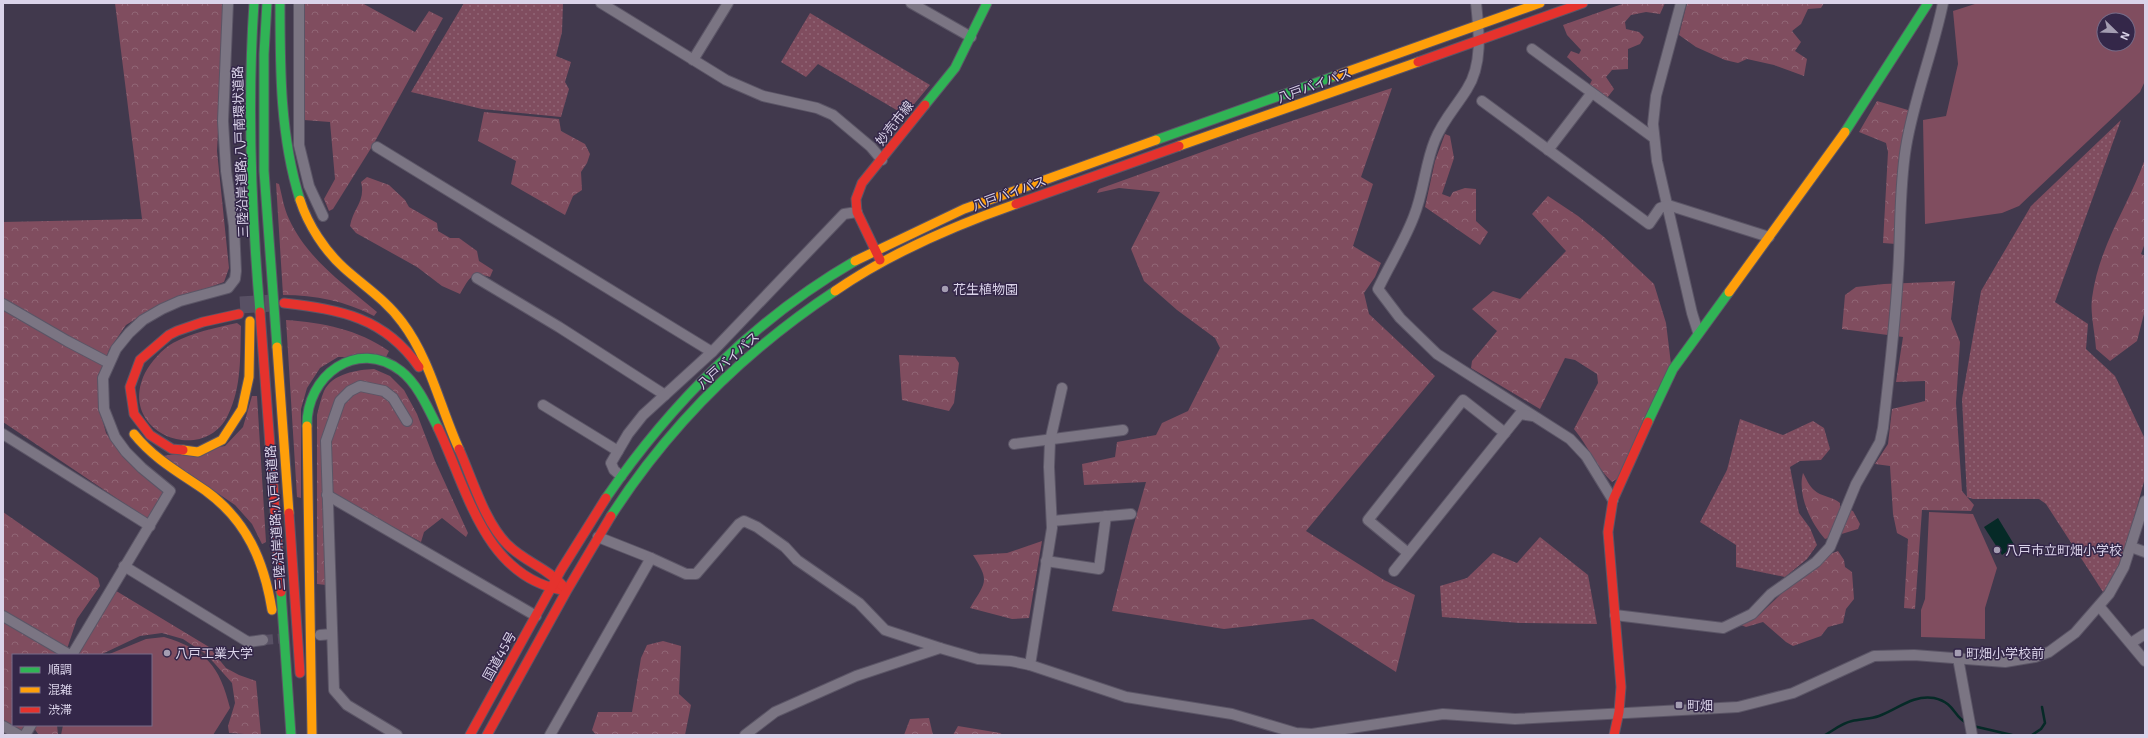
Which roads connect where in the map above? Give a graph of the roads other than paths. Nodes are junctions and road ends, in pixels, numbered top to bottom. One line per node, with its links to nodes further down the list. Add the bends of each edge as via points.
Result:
1 (228, 3): 40 (street, via 223,121 226,171 234,226 235,279 228,288 180,301 143,320 116,349)
2 (254, 3): 26 (main road, 三陸沿岸道路;八戸南環状道路, via 250,94)
3 (266, 3): 35 (main road, 三陸沿岸道路;八戸南環状道路, via 264,171)
4 (280, 3): 49 (main road, via 280,81 287,147 292,178 302,210 317,238 336,260 396,313 411,334 440,396)
5 (299, 3): 30 (street, via 299,145 309,186)
6 (601, 3): 20 (street)
7 (728, 3): 20 (street)
8 (911, 3): 17 (street)
9 (987, 3): 17 (main road, 妙売市線)
10 (1476, 3): 16 (street)
11 (1540, 3): 16 (main road, 八戸バイパス)
12 (1583, 3): 18 (main road, 八戸バイパス)
13 (1681, 3): 23 (street, via 1656,96)
14 (1928, 3): 31 (main road, via 1837,144)
15 (1943, 3): 76 (street, via 1913,111 1906,147 1900,198 1895,324 1883,428 1880,442 1856,484 1830,547 1816,562 1771,594 1752,614 1723,628)
16 (1478, 24): 18 (street); 32 (main road, 八戸バイパス, via 964,209)
17 (971, 37): 27 (main road, 妙売市線, via 955,68)
18 (1479, 40): 33 (main road, 八戸バイパス, via 988,214 932,237); 45 (street, via 1475,71 1468,87 1438,130 1414,216 1378,289 1400,318 1437,354)
19 (1532, 49): 21 (street)
20 (694, 60): 27 (street, via 726,80 763,96 817,108 834,115)
21 (1591, 94): 23 (street); 25 (street)
22 (1482, 101): 25 (street)
23 (1654, 138): 28 (street)
24 (377, 147): 39 (street)
25 (1548, 150): 28 (street, via 1649,224 1660,208)
26 (251, 157): 36 (main road, 三陸沿岸道路;八戸南環状道路); 42 (main road, via 248,207 250,352 243,407 230,432 208,448 196,451 176,450 154,440 142,430 134,415 130,395 132,376 143,356 170,335 239,310 214,309 168,326 139,350 127,367)
27 (882, 160): 29 (main road, 妙売市線, via 862,183 856,198)
28 (1668, 205): 31 (street); 38 (street)
29 (856, 212): 32 (main road); 39 (street, via 844,214)
30 (323, 216)
31 (1769, 237): 38 (main road)
32 (875, 251): 33 (main road); 56 (main road, 八戸バイパス, via 822,282 753,334 708,374 673,411)
33 (882, 262): 64 (main road, 八戸バイパス, via 792,321 709,394 639,475)
34 (477, 278): 43 (street, via 559,326)
35 (272, 300): 90 (main road, 三陸沿岸道路;八戸南道路)
36 (259, 301): 99 (main road, 三陸沿岸道路;八戸南道路)
37 (3, 304): 40 (street)
38 (1698, 332): 58 (main road, via 1670,376)
39 (712, 352): 43 (street)
40 (109, 363): 63 (street, via 103,378 102,396 108,422 126,452 170,491)
41 (1062, 388): 53 (street)
42 (121, 394)
43 (666, 395): 55 (street, via 643,415)
44 (543, 405): 55 (street)
45 (1535, 416): 51 (street, via 1520,414); 58 (street, via 1570,439 1586,456)
46 (407, 421): 57 (street, via 393,398 384,391 360,386 350,391 340,402 326,441)
47 (435, 421): 49 (main road, via 410,366 398,350 381,337 341,319 284,307 322,307 344,312 368,321 386,332 403,346 416,362); 73 (main road, via 477,521 490,543 512,565); 101 (main road, via 406,375 393,366 378,361 364,359 335,367 323,376 314,390 307,418)
48 (128, 422): 98 (main road, via 151,453 207,491 235,515 255,545 269,589)
49 (450, 427): 72 (main road, via 488,515 502,539 516,553)
50 (1123, 430): 53 (street)
51 (1505, 433): 67 (street); 67 (street, via 1463,400 1368,520)
52 (3, 434): 63 (street)
53 (1050, 440): 54 (street); 62 (street)
54 (1014, 444)
55 (618, 451): 56 (street, via 611,464)
56 (621, 476): 72 (main road, 八戸バイパス, via 584,531)
57 (327, 495): 78 (street); 79 (street)
58 (1613, 500): 76 (main road, via 1608,532)
59 (2145, 500): 65 (street)
60 (1131, 514): 61 (street)
61 (1106, 516): 62 (street); 69 (street, via 1099,569)
62 (1052, 521): 69 (street)
63 (150, 526): 70 (street)
64 (598, 537): 68 (street); 74 (main road, 八戸バイパス)
65 (2131, 547): 66 (street); 75 (street, via 2117,582)
66 (2145, 552)
67 (1408, 553): 71 (street)
68 (651, 558): 84 (street, via 686,574 696,574 744,521 758,527 785,547 797,560 859,603 885,630); 105 (street)
69 (1046, 561): 89 (street)
70 (124, 566): 82 (street, via 248,642); 86 (street)
71 (1394, 570)
72 (558, 578): 73 (main road, 八戸バイパス); 74 (main road)
73 (551, 589): 74 (main road); 78 (main road, 国道45号)
74 (566, 591): 104 (main road)
75 (2099, 606): 83 (street); 87 (street, via 2063,643 2035,657 2006,662)
76 (1615, 615): 92 (main road, via 1621,687)
77 (3, 616): 85 (street)
78 (536, 616): 103 (main road, 国道45号)
79 (332, 634): 81 (street); 102 (street, via 334,690 347,704)
80 (2145, 634): 83 (street)
81 (320, 635)
82 (263, 640)
83 (2131, 643): 88 (street)
84 (940, 648): 89 (street, via 978,659); 95 (street, via 856,676 775,712)
85 (69, 654)
86 (72, 654)
87 (1958, 658): 92 (street, via 1874,656 1794,693 1738,707); 107 (street)
88 (2145, 661)
89 (1030, 665): 92 (street, via 1126,697 1232,714 1296,733 1312,734 1443,714 1515,719)
90 (300, 680)
91 (302, 696): 100 (main road)
92 (1619, 712): 106 (main road)
93 (3, 726): 96 (street)
94 (30, 726): 97 (street)
95 (750, 733)
96 (19, 735)
97 (25, 735)
98 (288, 735)
99 (291, 735)
100 (304, 735)
101 (312, 735)
102 (396, 735)
103 (470, 735)
104 (487, 735)
105 (550, 735)
106 (1614, 735)
107 (1972, 735)

